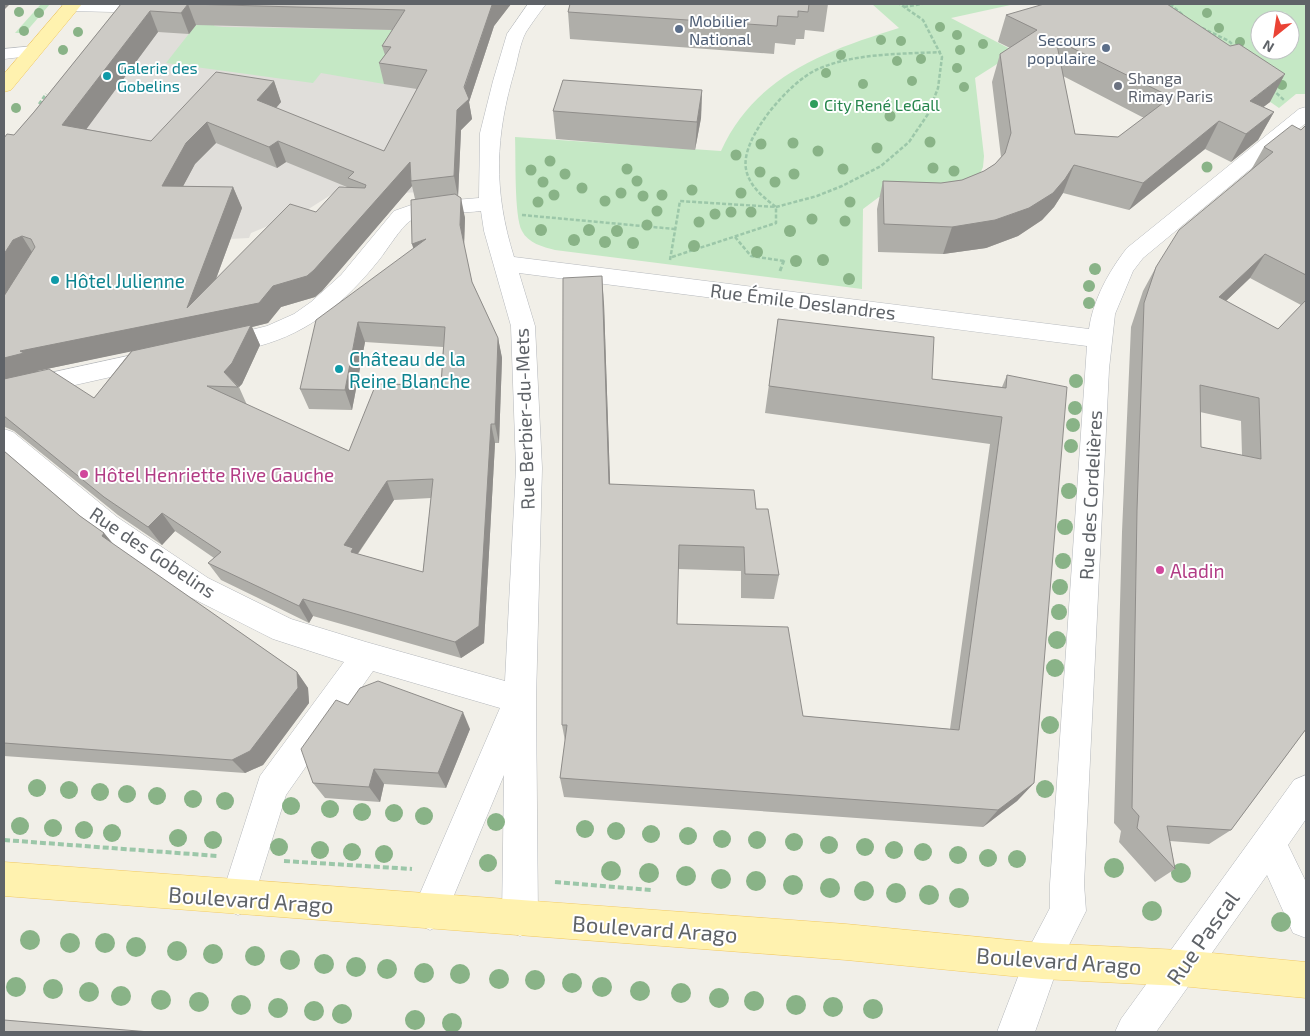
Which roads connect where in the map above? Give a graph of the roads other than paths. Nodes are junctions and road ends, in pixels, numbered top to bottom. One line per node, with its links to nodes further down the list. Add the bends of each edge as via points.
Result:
1 (537, 4): 8 (street, Rue Berbier-du-Mets, via 516,34 490,133)
2 (72, 5): 3 (street); 4 (main road)
3 (175, 8)
4 (34, 51): 5 (street); 6 (main road)
5 (4, 54)
6 (4, 86)
7 (1306, 113): 10 (street, Rue des Cordelières, via 1135,253 1123,269 1103,314)
8 (490, 209): 9 (street, Rue Berbier-du-Mets); 11 (street, via 408,212 337,295 299,322 262,336)
9 (506, 264): 10 (street, Rue Émile Deslandres); 14 (street, Rue Berbier-du-Mets, via 524,326 530,468)
10 (1100, 339): 22 (street, Rue des Cordelières, via 1068,910)
11 (4, 392)
12 (4, 439): 13 (street, Rue des Gobelins, via 107,525 198,586 284,630)
13 (366, 656): 14 (street, Rue des Gobelins); 18 (street, via 272,787)
14 (520, 699): 19 (street, Rue Berbier-du-Mets); 20 (street, Rue Berbier-du-Mets)
15 (1306, 791): 16 (street, Rue Pascal)
16 (1269, 843): 21 (street); 23 (street, Rue Pascal)
17 (4, 880): 18 (main road, Boulevard Arago)
18 (238, 898): 19 (main road, Boulevard Arago)
19 (430, 912): 20 (main road, Boulevard Arago)
20 (520, 918): 22 (main road, Boulevard Arago)
21 (1306, 920)
22 (1042, 960): 23 (main road, Boulevard Arago); 25 (street)
23 (1180, 968): 24 (main road, Boulevard Arago); 26 (street, Rue Pascal)
24 (1306, 980)
25 (1016, 1032)
26 (1134, 1032)

